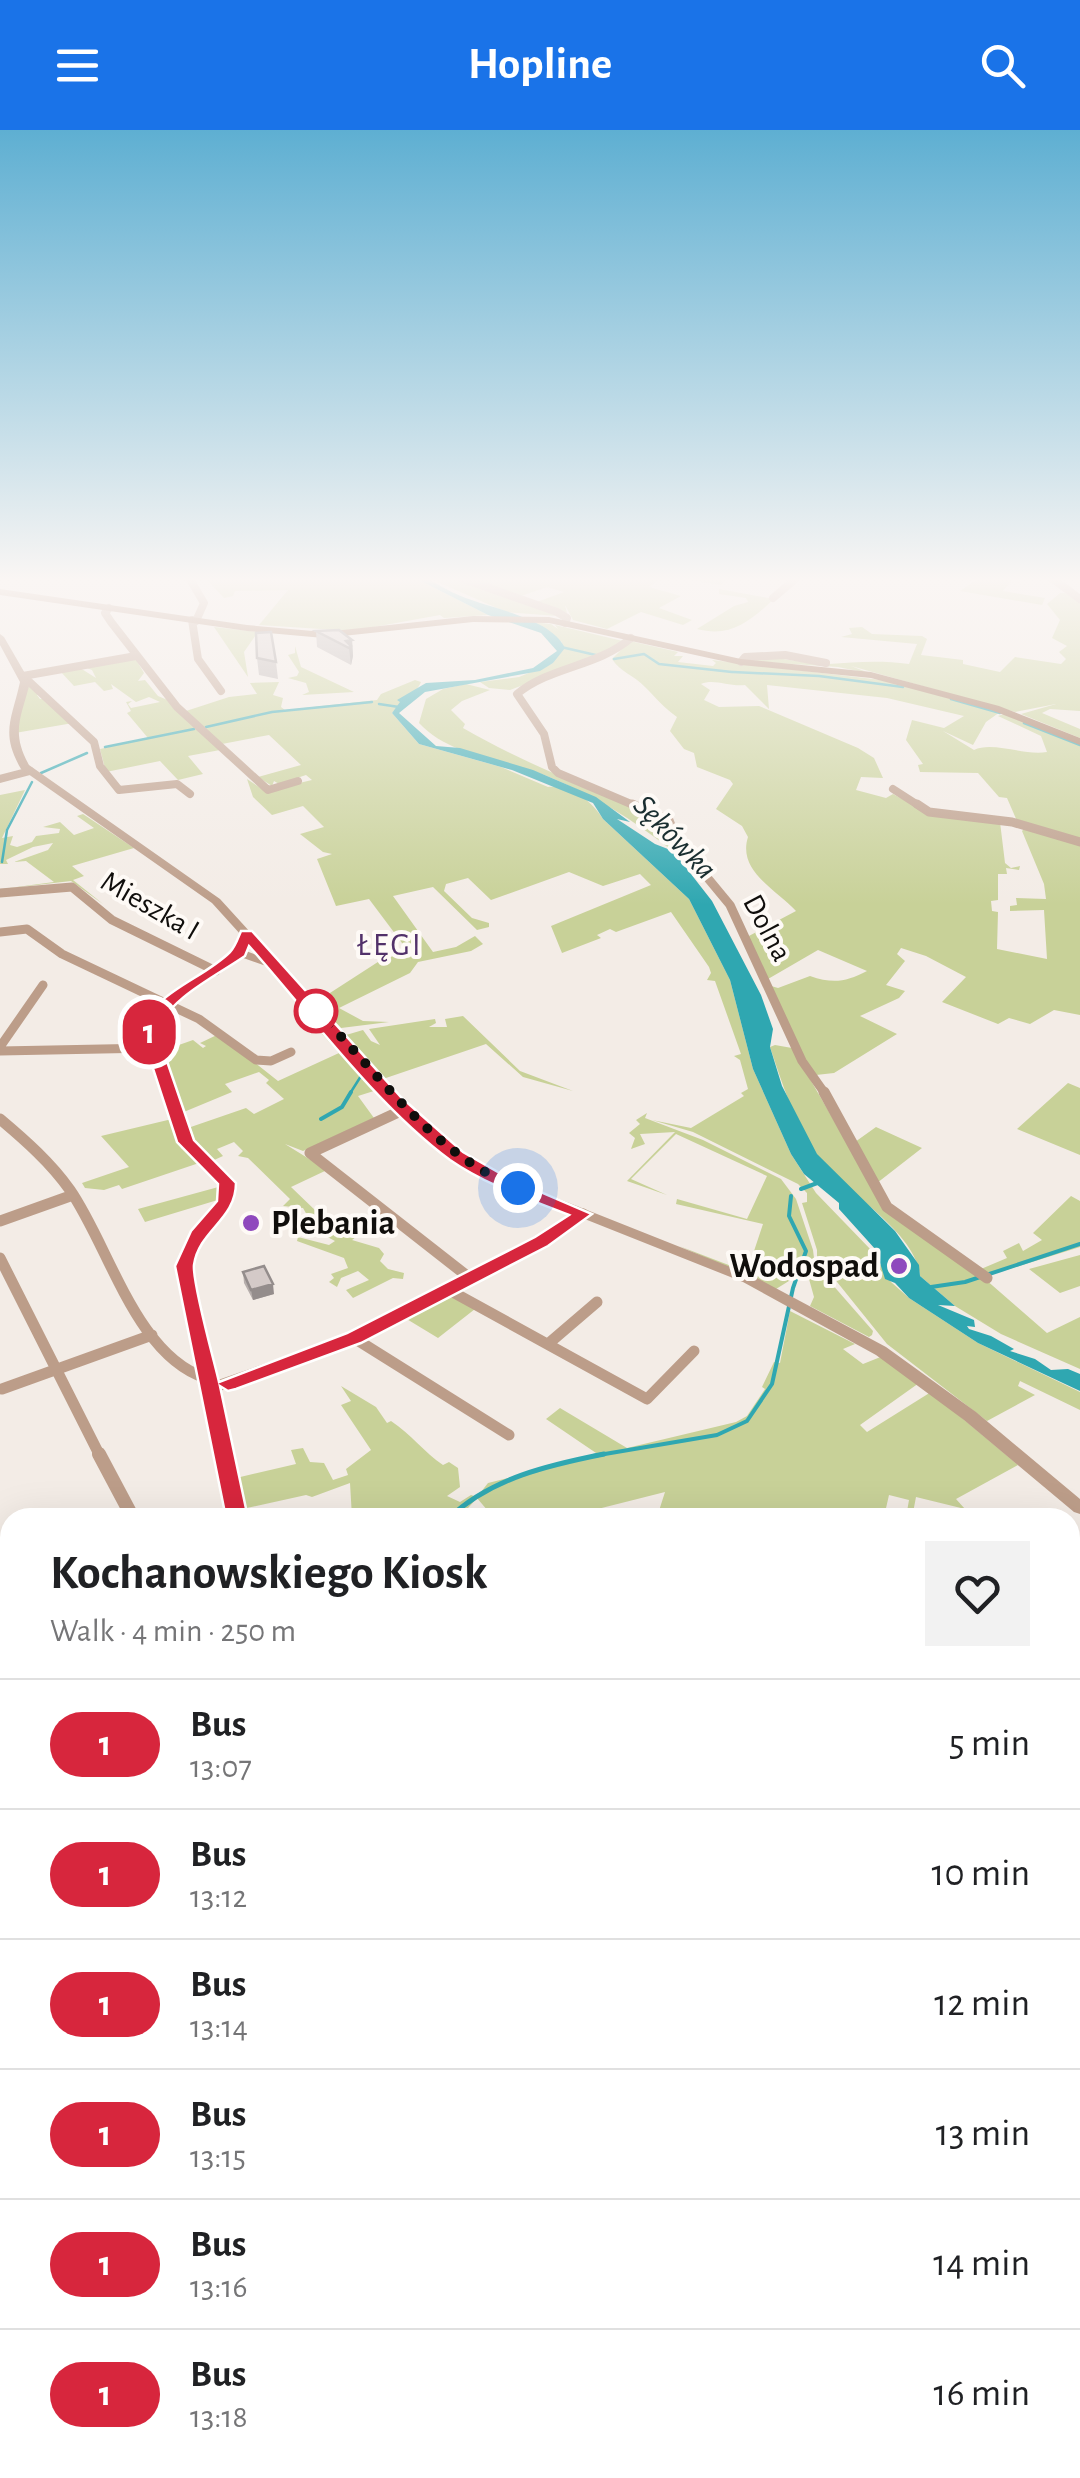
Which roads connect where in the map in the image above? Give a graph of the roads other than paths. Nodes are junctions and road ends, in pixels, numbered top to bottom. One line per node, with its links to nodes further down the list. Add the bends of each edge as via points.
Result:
1 (25, 686): 9 (street, via 8,728)
2 (33, 686): 13 (street, via 94,742 100,766 119,790 177,784)
3 (160, 686): 11 (street, via 268,790)
4 (217, 686): 7 (street)
5 (529, 686): 31 (street, Dolna, via 516,694 544,734 552,767 669,820 730,906 802,1061 886,1207)
6 (911, 686): 8 (main road, via 995,708)
7 (221, 691)
8 (1080, 742)
9 (30, 771): 10 (street); 17 (street, via 216,901)
10 (0, 779)
11 (298, 781)
12 (893, 789): 14 (street, via 929,812 1012,822)
13 (190, 794)
14 (1080, 842)
15 (0, 893): 19 (street, Mieszka I, via 64,885 112,920)
16 (0, 932): 21 (street, via 28,930 62,954)
17 (243, 945): 18 (street); 18 (street, via 259,946); 19 (street)
18 (272, 964): 25 (street)
19 (216, 971): 21 (street)
20 (43, 984): 23 (street)
21 (170, 1002): 22 (street, via 153,1020); 24 (street, via 256,1060 272,1062)
22 (153, 1048): 23 (street); 40 (street, via 186,1142 227,1183 226,1202 198,1235 184,1266)
23 (0, 1049)
24 (291, 1052)
25 (405, 1110): 28 (street, via 456,1156); 32 (street, via 310,1153)
26 (0, 1119): 27 (street, via 46,1158)
27 (73, 1195): 29 (street); 35 (street)
28 (583, 1214): 32 (street); 45 (street, via 715,1265 881,1351)
29 (0, 1221)
30 (0, 1258): 39 (street)
31 (987, 1278)
32 (471, 1279): 33 (street)
33 (448, 1290): 36 (street); 37 (street)
34 (597, 1302): 37 (street)
35 (152, 1335): 39 (street); 40 (street, via 177,1366)
36 (354, 1338): 40 (street); 42 (street)
37 (548, 1344): 38 (street, via 647,1399)
38 (694, 1352)
39 (56, 1369): 41 (street); 43 (street)
40 (207, 1384): 44 (street)
41 (2, 1388)
42 (509, 1435)
43 (128, 1508)
44 (235, 1508)
45 (1080, 1508)

